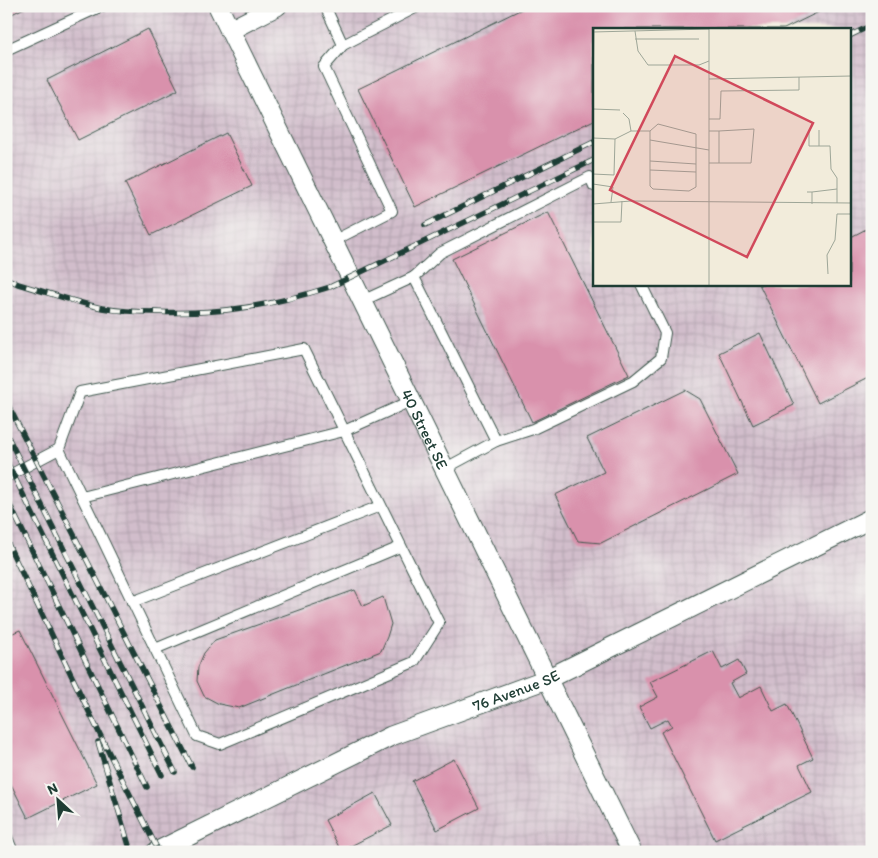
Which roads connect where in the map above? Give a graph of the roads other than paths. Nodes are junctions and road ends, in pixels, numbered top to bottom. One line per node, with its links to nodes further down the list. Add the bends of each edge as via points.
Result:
1 (102, 6): 8 (lane)
2 (218, 6): 6 (street, 40 Street SE)
3 (277, 6): 6 (street)
4 (325, 6): 7 (lane)
5 (419, 6): 7 (lane)
6 (230, 30): 10 (street, 40 Street SE)
7 (343, 44): 10 (lane, via 324,67 392,211)
8 (6, 50)
9 (593, 184): 11 (lane, via 590,177 440,253)
10 (333, 241): 13 (street, 40 Street SE)
11 (414, 277): 13 (lane); 16 (lane)
12 (641, 285): 16 (lane, via 664,332 661,358 633,381 533,429)
13 (362, 301): 14 (street, 40 Street SE)
14 (411, 401): 15 (lane); 18 (street, 40 Street SE)
15 (344, 431): 17 (lane, via 304,349 80,392); 20 (lane); 21 (lane)
16 (496, 441): 18 (lane)
17 (59, 449): 19 (lane); 20 (lane)
18 (444, 469): 26 (street, 40 Street SE)
19 (6, 477)
20 (82, 497): 24 (lane)
21 (380, 506): 23 (lane); 24 (lane)
22 (872, 518): 26 (street, 76 Avenue SE)
23 (400, 546): 25 (lane); 25 (lane, via 438,623 414,662 220,744 197,736)
24 (132, 602): 25 (lane)
25 (155, 649)
26 (547, 679): 29 (street, 76 Avenue SE, via 391,736); 30 (street, 40 Street SE)
27 (6, 835): 28 (lane)
28 (13, 852)
29 (156, 852)
30 (632, 852)

